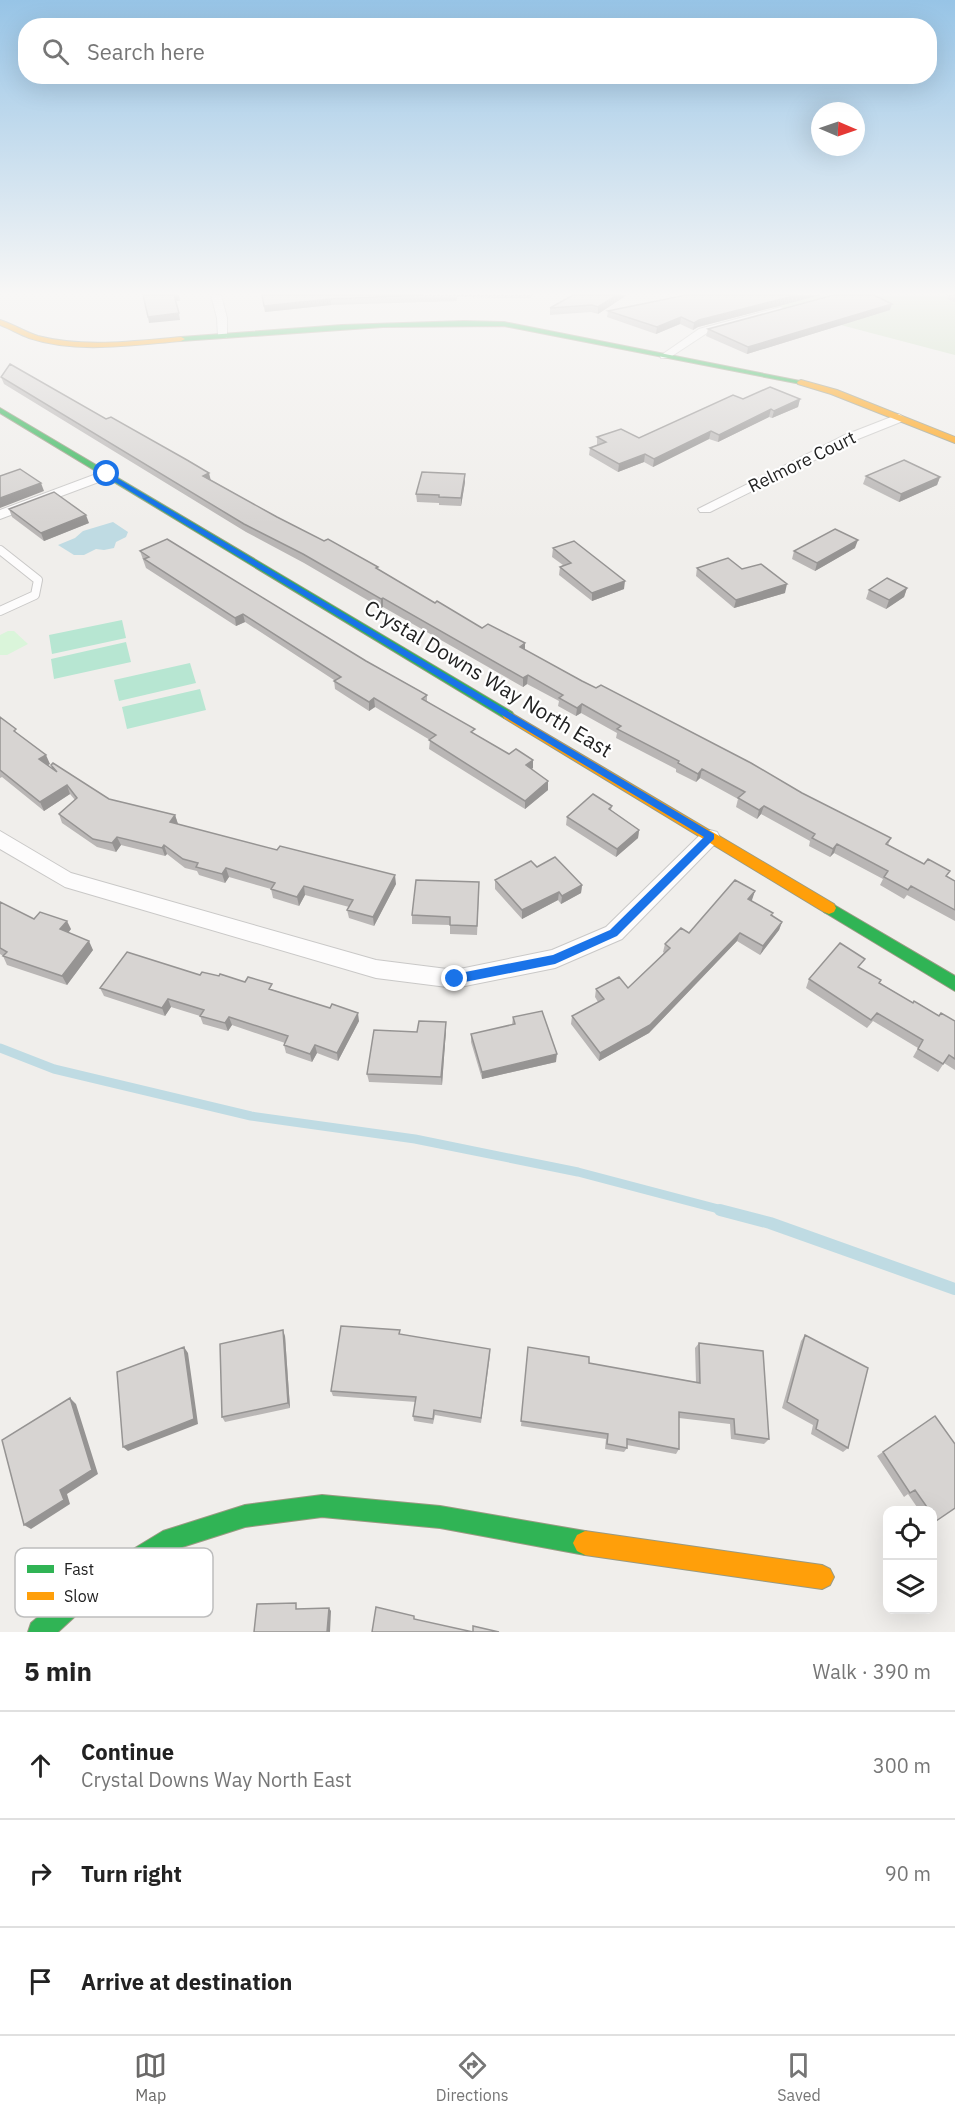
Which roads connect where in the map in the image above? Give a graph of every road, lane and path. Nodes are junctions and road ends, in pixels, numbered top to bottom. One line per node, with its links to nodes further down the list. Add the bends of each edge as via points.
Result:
1 (749, 371): 3 (street, via 834,392)
2 (2, 413): 5 (street, Crystal Downs Way North East)
3 (899, 418): 4 (street); 6 (street, Relmore Court, via 849,438)
4 (955, 440)
5 (107, 474): 7 (street); 10 (street, Crystal Downs Way North East)
6 (705, 509)
7 (0, 515)
8 (0, 550): 9 (lane, via 38,580 35,595)
9 (0, 611)
10 (710, 837): 11 (street, via 614,933 555,959 455,979 376,969 65,879); 12 (street, Crystal Downs Way North East)
11 (0, 838)
12 (955, 984)
13 (156, 1548): 14 (street, via 171,1539 244,1516 322,1506 440,1517 539,1536)
14 (822, 1577)
15 (57, 1617): 16 (street)
16 (40, 1632)

